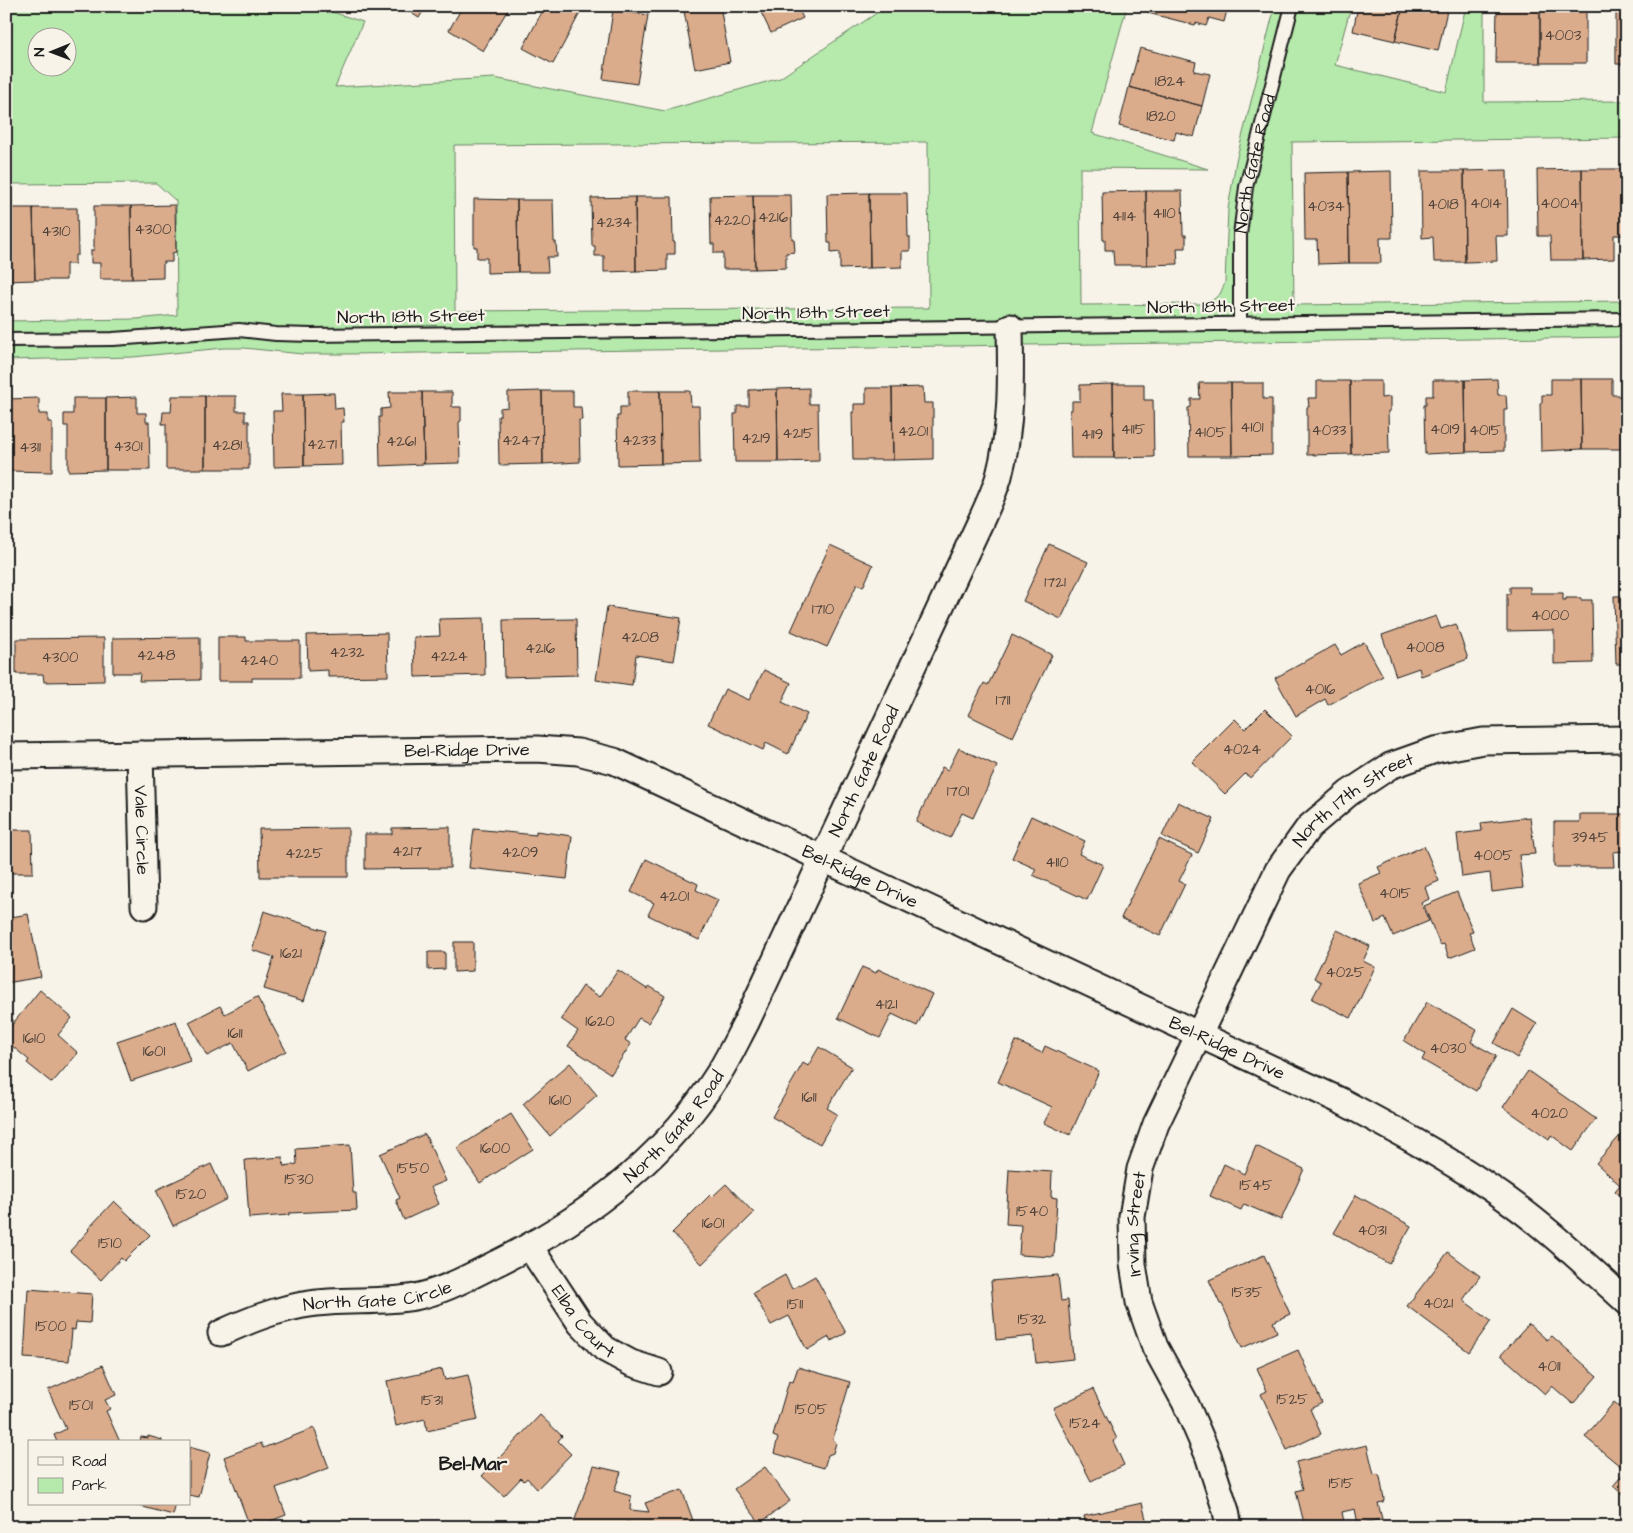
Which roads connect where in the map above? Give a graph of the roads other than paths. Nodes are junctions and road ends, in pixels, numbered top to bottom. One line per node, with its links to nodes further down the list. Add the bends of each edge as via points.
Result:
1 (1292, 6): 3 (lane, North Gate Road, via 1246,187 1240,235)
2 (1627, 319): 3 (lane, North 18th Street)
3 (1240, 323): 4 (lane, North 18th Street)
4 (1010, 327): 5 (lane, North 18th Street, via 322,334 239,330 113,339); 9 (street, North Gate Road, via 1010,406 998,478 984,516)
5 (6, 340)
6 (1627, 739): 11 (street, North 17th Street, via 1483,741 1435,750 1390,766 1349,792 1309,827 1278,870)
7 (140, 754): 8 (street, Bel-Ridge Drive); 9 (street, Bel-Ridge Drive, via 537,748 578,752 614,761); 10 (street, Vale Circle)
8 (6, 756)
9 (822, 860): 11 (street, Bel-Ridge Drive); 12 (street, North Gate Road, via 746,1023 719,1073 680,1126 634,1174 591,1208)
10 (144, 906)
11 (1198, 1034): 13 (street, Bel-Ridge Drive, via 1341,1101 1411,1138 1491,1188 1557,1239); 16 (street, Irving Street, via 1156,1124 1140,1169 1132,1216 1133,1264 1139,1302 1155,1347 1185,1402 1208,1455)
12 (530, 1247): 14 (street, North Gate Circle, via 451,1286 416,1296 373,1302 328,1302 278,1310); 15 (street, Elba Court, via 580,1322 605,1349 631,1363)
13 (1627, 1302)
14 (221, 1333)
15 (659, 1372)
16 (1229, 1527)

